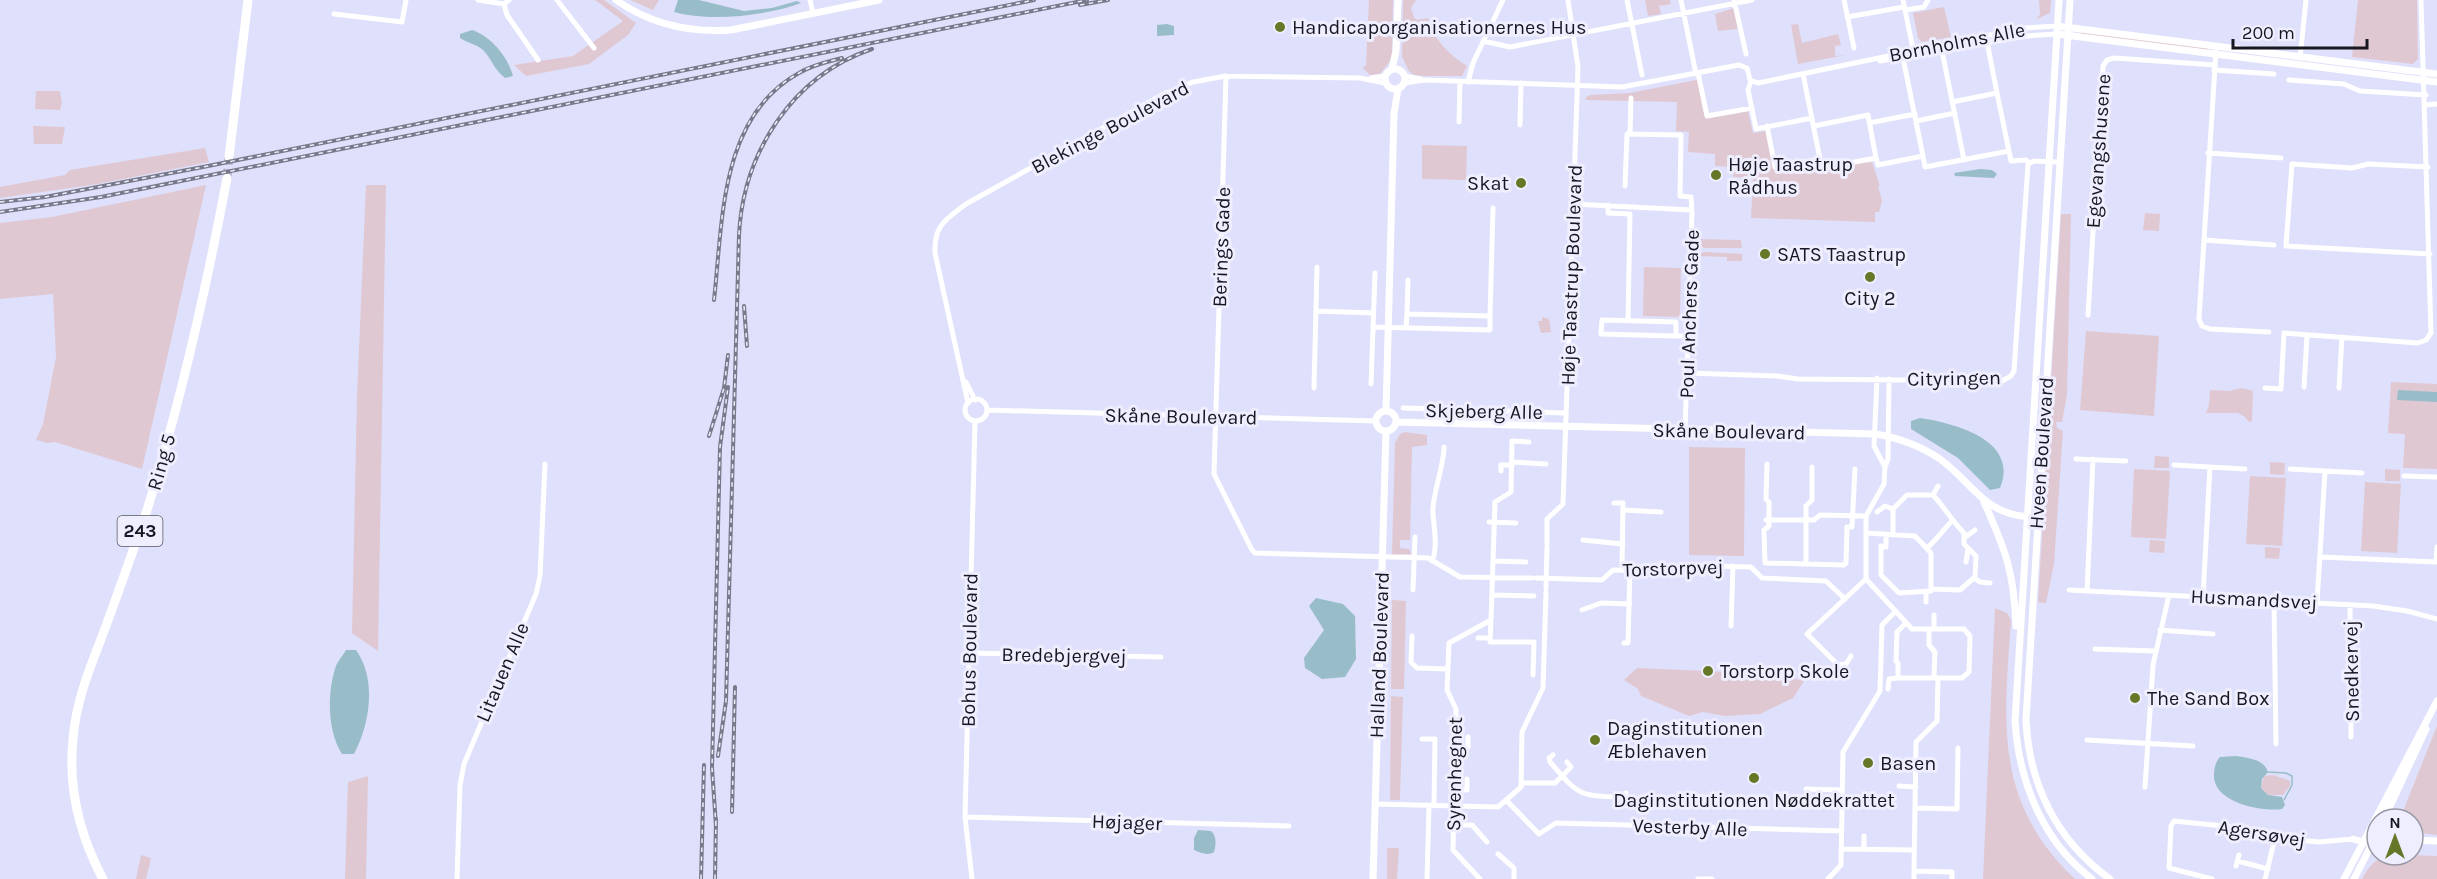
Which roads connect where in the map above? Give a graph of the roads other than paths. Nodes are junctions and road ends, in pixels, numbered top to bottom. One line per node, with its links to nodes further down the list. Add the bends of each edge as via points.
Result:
1 (248, 0): 82 (highway)
2 (406, 0): 24 (street, via 402,22)
3 (478, 0): 20 (street)
4 (557, 0): 33 (street)
5 (616, 0): 23 (street, via 651,19 699,30 731,30)
6 (810, 0): 23 (street)
7 (879, 0): 23 (street)
8 (1398, 0): 49 (street, via 1396,51)
9 (1503, 0): 31 (street)
10 (1568, 0): 30 (street, Høje Taastrup Boulevard)
11 (1627, 0): 27 (street)
12 (1681, 0): 25 (street)
13 (1752, 0): 21 (street)
14 (1844, 0): 26 (street)
15 (1928, 0): 22 (street, via 1924,7)
16 (2059, 0): 28 (street, Hveen Boulevard)
17 (2070, 0): 29 (street, Hveen Boulevard)
18 (2306, 0): 41 (street)
19 (2421, 0): 44 (street)
20 (507, 2): 40 (street, via 507,15)
21 (1735, 2): 25 (street); 38 (street)
22 (1904, 6): 26 (street); 37 (street)
23 (813, 13)
24 (334, 14)
25 (1684, 14): 27 (street); 45 (street)
26 (1847, 17): 34 (street)
27 (1632, 24): 30 (street); 50 (street)
28 (2057, 30): 29 (street); 32 (street, Bornholms Alle); 37 (street, Bornholms Alle, via 2024,28); 87 (street, Hveen Boulevard)
29 (2068, 31): 35 (street); 88 (street, Hveen Boulevard)
30 (1574, 34): 31 (street, via 1510,47); 60 (street, Høje Taastrup Boulevard)
31 (1483, 41): 57 (street)
32 (1987, 42): 36 (street, Bornholms Alle); 62 (street)
33 (590, 45)
34 (1854, 48)
35 (2216, 50): 41 (street); 43 (street)
36 (1942, 51): 37 (street, Bornholms Alle); 65 (street)
37 (1914, 53): 39 (street, Bornholms Alle); 42 (street, Bornholms Alle)
38 (1746, 54)
39 (1903, 58): 42 (street, Bornholms Alle); 70 (street)
40 (538, 60)
41 (2300, 61): 44 (street); 54 (street)
42 (1858, 64): 46 (street, Bornholms Alle)
43 (2215, 67): 47 (street); 80 (street); 106 (street, Egevangshusene, via 2114,58 2103,66)
44 (2424, 72): 48 (street); 54 (street)
45 (1697, 73): 56 (street, via 1742,65); 60 (street, via 1622,87); 68 (street, via 1707,116)
46 (1803, 74): 56 (street, Bornholms Alle); 71 (street)
47 (2274, 74)
48 (2437, 74)
49 (1400, 75): 52 (street); 55 (street); 61 (street)
50 (1642, 75)
51 (1226, 76): 52 (street, Blekinge Boulevard); 119 (street, Blekinge Boulevard, via 1193,82 1164,94 966,204 945,220 934,237 935,253); 132 (street, Berings Gade)
52 (1385, 80): 61 (street)
53 (2289, 80): 63 (street, via 2344,84 2360,91)
54 (2425, 80): 58 (street); 63 (street)
55 (1460, 81): 57 (street); 73 (street)
56 (1751, 81): 68 (street, via 1748,90)
57 (1468, 82): 59 (street)
58 (2437, 82)
59 (1521, 83): 60 (street); 75 (street)
60 (1577, 86): 93 (street, Høje Taastrup Boulevard)
61 (1395, 90): 110 (street)
62 (1997, 93): 65 (street); 79 (street)
63 (2426, 95): 67 (street)
64 (1631, 98): 78 (street)
65 (1953, 102): 69 (street)
66 (2437, 104): 67 (street)
67 (2426, 105): 90 (street)
68 (1752, 108): 76 (street, via 1756,129)
69 (1955, 113): 72 (street); 86 (street)
70 (1915, 114): 72 (street); 74 (street)
71 (1812, 118): 76 (street); 77 (street)
72 (1916, 121): 81 (street)
73 (1459, 122)
74 (1869, 123): 77 (street, via 1868,115); 83 (street)
75 (1520, 125)
76 (1767, 126): 85 (street, via 1775,167)
77 (1814, 126): 85 (street)
78 (1630, 134): 92 (street); 96 (street, via 1682,135 1680,196 1691,197)
79 (2009, 151): 86 (street); 89 (street, via 2011,160)
80 (2208, 153): 84 (street); 97 (street)
81 (1923, 156): 83 (street, via 1878,165); 86 (street, via 1925,167)
82 (229, 157)
83 (1876, 158): 85 (street, via 1822,168)
84 (2281, 158)
85 (1820, 159)
86 (1964, 160)
87 (2049, 162): 88 (street); 89 (street); 171 (street, Hveen Boulevard)
88 (2059, 162): 172 (street, Hveen Boulevard)
89 (2030, 163): 120 (street, Cityringen, via 2026,174 2013,374 2002,381)
90 (2427, 167): 99 (street); 99 (street, via 2292,164 2286,246)
91 (227, 178): 289 (highway, Ring 5 / 243, via 178,401 75,722 72,764 76,808 88,849)
92 (1625, 186)
93 (1573, 204): 94 (street, Poul Anchers Gade); 131 (street, Høje Taastrup Boulevard)
94 (1608, 205): 96 (street, Poul Anchers Gade); 108 (street, via 1608,213 1630,214)
95 (1493, 208): 107 (street)
96 (1691, 210): 115 (street, Poul Anchers Gade)
97 (2204, 240): 98 (street); 112 (street, via 2201,324 2210,329)
98 (2274, 245)
99 (2430, 254): 116 (street, via 2432,328 2426,340 2418,343)
100 (1317, 267): 103 (street)
101 (1374, 273): 104 (street)
102 (1408, 280): 105 (street)
103 (1316, 311): 104 (street); 122 (street)
104 (1373, 313): 109 (street)
105 (1407, 314): 107 (street); 111 (street)
106 (2088, 315)
107 (1490, 316): 111 (street, via 1490,330)
108 (1628, 320): 114 (street, via 1676,322); 114 (street, via 1602,320 1601,334)
109 (1373, 327): 110 (street); 121 (street)
110 (1388, 328): 111 (street); 130 (street)
111 (1406, 328)
112 (2269, 332)
113 (2307, 335): 116 (street); 123 (street); 124 (street, via 2284,333 2281,389)
114 (1676, 336): 115 (street)
115 (1689, 336): 117 (street, Poul Anchers Gade)
116 (2342, 337): 125 (street)
117 (1688, 373): 118 (street, Cityringen); 136 (street, Poul Anchers Gade)
118 (1877, 378): 120 (street, Cityringen); 138 (street)
119 (964, 379): 126 (street); 127 (street)
120 (1889, 379): 139 (street)
121 (1371, 384)
122 (1314, 387)
123 (2304, 387)
124 (2265, 388)
125 (2339, 388)
126 (975, 400): 127 (street); 129 (street)
127 (968, 403): 133 (street, via 966,414)
128 (1403, 408): 131 (street, Skjeberg Alle)
129 (987, 410): 132 (street, Skåne Boulevard); 133 (street, via 984,417)
130 (1386, 411): 134 (street, via 1377,415); 135 (street, via 1394,415)
131 (1565, 415): 200 (street, Høje Taastrup Boulevard, via 1563,504 1547,519)
132 (1216, 417): 134 (street, Skåne Boulevard); 188 (street, Berings Gade, via 1216,478 1255,553)
133 (975, 421): 235 (street, Bohus Boulevard)
134 (1375, 421): 137 (street, via 1378,429)
135 (1396, 422): 136 (street, Skåne Boulevard); 137 (street)
136 (1685, 430): 138 (street, Skåne Boulevard)
137 (1386, 432): 188 (street, Halland Boulevard)
138 (1876, 434): 139 (street, Skåne Boulevard); 151 (street, via 1875,448)
139 (1888, 436): 151 (street); 163 (street, Skåne Boulevard, via 1939,458)
140 (1529, 442): 146 (street, via 1512,441)
141 (1444, 447): 191 (street, via 1433,506)
142 (2076, 459): 143 (street)
143 (2093, 459): 144 (street); 207 (street)
144 (2126, 461)
145 (545, 464): 290 (street, Litauen Alle, via 540,576 536,594 464,764)
146 (1512, 464): 147 (street); 156 (street, via 1501,465); 176 (street, via 1511,492 1495,502)
147 (1546, 464)
148 (1767, 464): 173 (street)
149 (2174, 465): 152 (street)
150 (1812, 467): 174 (street, via 1812,501 1806,506)
151 (1885, 467): 170 (street, via 1884,484)
152 (2210, 467): 154 (street); 211 (street)
153 (1855, 468): 169 (street)
154 (2245, 469)
155 (2290, 469): 157 (street)
156 (1501, 471)
157 (2325, 471): 158 (street); 189 (street)
158 (2362, 473)
159 (2404, 476): 160 (street)
160 (2437, 477)
161 (1938, 486): 162 (street)
162 (1933, 495): 165 (street, via 1907,495); 175 (street)
163 (1983, 500): 171 (street, Skåne Boulevard, via 1999,510); 239 (street, via 2011,571)
164 (1614, 503): 166 (street, via 1623,503)
165 (1893, 508): 168 (street, via 1885,506); 180 (street)
166 (1623, 510): 167 (street); 184 (street)
167 (1661, 512)
168 (1877, 512)
169 (1853, 515): 170 (street); 174 (street, via 1820,515 1815,520); 195 (street, via 1852,527 1847,527 1846,563)
170 (1866, 516): 179 (street)
171 (2026, 517): 172 (street, Skåne Boulevard); 239 (street, Hveen Boulevard)
172 (2037, 517): 302 (street, Hveen Boulevard, via 2026,702 2029,753 2039,789 2056,823 2082,856)
173 (1768, 520): 174 (street); 195 (street, via 1769,526 1764,530 1765,563)
174 (1805, 520): 195 (street)
175 (1952, 521): 182 (street); 186 (street)
176 (1491, 522): 177 (street); 192 (street)
177 (1516, 523)
178 (1975, 530): 182 (street)
179 (1866, 533): 180 (street); 202 (street)
180 (1889, 534): 186 (street, via 1915,536); 205 (street, via 1886,547 1881,546 1881,574 1899,593)
181 (1415, 537): 190 (street)
182 (1964, 538): 187 (street)
183 (1583, 540): 184 (street)
184 (1623, 544): 197 (street)
185 (2437, 547): 189 (street, via 2436,562)
186 (1927, 548): 205 (street, via 1931,553)
187 (1968, 549): 194 (street); 201 (street, via 1976,556)
188 (1382, 557): 190 (street); 267 (street, Halland Boulevard)
189 (2320, 557): 215 (street)
190 (1414, 558): 191 (street); 204 (street)
191 (1432, 561): 199 (street, via 1460,577)
192 (1493, 561): 193 (street); 199 (street)
193 (1526, 562)
194 (1966, 562)
195 (1806, 564)
196 (1733, 566): 198 (street, Torstorpvej, via 1681,565 1673,572); 212 (street, Torstorpvej, via 1751,567 1762,578 1826,581); 224 (street, Torstorpvej)
197 (1622, 570): 198 (street, Torstorpvej); 200 (street, Torstorpvej, via 1612,570 1602,580)
198 (1630, 571): 216 (street)
199 (1492, 578): 200 (street); 208 (street)
200 (1546, 578): 259 (street, Høje Taastrup Boulevard, via 1543,688 1522,732)
201 (1974, 578): 203 (street); 205 (street, via 1960,590)
202 (1866, 579): 212 (street); 219 (street)
203 (1990, 583)
204 (1413, 590)
205 (1929, 590): 214 (street)
206 (2069, 590): 207 (street, Husmandsvej)
207 (2087, 591): 209 (street, Husmandsvej)
208 (1492, 595): 210 (street); 222 (street)
209 (2169, 595): 211 (street, Husmandsvej); 226 (street)
210 (1534, 596)
211 (2203, 597): 213 (street, Husmandsvej)
212 (1845, 599): 236 (street, via 1807,634 1838,665 1846,664)
213 (2274, 600): 215 (street, Husmandsvej); 250 (street)
214 (1926, 602)
215 (2318, 603): 217 (street, Husmandsvej)
216 (1630, 604): 218 (street, via 1601,603); 232 (street, via 1628,643)
217 (2350, 604): 221 (street, Husmandsvej, via 2393,608); 246 (street, Snedkervej)
218 (1582, 610)
219 (1896, 611): 223 (street); 264 (street, via 1882,625 1880,691 1843,753)
220 (1934, 615): 225 (street)
221 (2437, 619)
222 (1491, 620): 231 (street); 238 (street, Syrenhegnet, via 1449,642)
223 (1908, 625): 225 (street, via 1912,629); 227 (street); 242 (street, via 1897,632)
224 (1731, 626)
225 (1931, 629): 241 (street, via 1929,645 1935,652); 241 (street, via 1964,629 1970,636 1969,672 1962,678)
226 (2160, 630): 228 (street); 234 (street)
227 (1905, 634)
228 (2212, 634)
229 (1412, 636): 238 (street, via 1411,662 1417,668)
230 (1478, 638): 231 (street)
231 (1490, 639): 240 (street, via 1534,642)
232 (1624, 643)
233 (2095, 649): 234 (street)
234 (2155, 651): 249 (street)
235 (968, 653): 237 (street, Bredebjergvej); 272 (street, Bohus Boulevard)
236 (1851, 656)
237 (1161, 657)
238 (1448, 669): 252 (street, Syrenhegnet, via 1447,692 1456,710)
239 (2017, 671): 301 (street, Hveen Boulevard, via 2016,742 2029,793 2058,844)
240 (1533, 675)
241 (1936, 677): 242 (street); 261 (street, via 1937,721 1916,742)
242 (1898, 678): 243 (street, via 1889,679)
243 (1888, 689)
244 (2437, 702): 270 (street); 279 (street)
245 (1468, 737): 252 (street, via 1468,747)
246 (2351, 737)
247 (1422, 739): 268 (street, via 1435,739)
248 (2087, 740): 249 (street)
249 (2148, 744): 251 (street); 262 (street)
250 (2276, 744)
251 (2193, 746)
252 (1456, 747): 263 (street, Syrenhegnet)
253 (1958, 748): 271 (street, via 1957,809)
254 (1554, 755): 256 (street, Vesterby Alle, via 1549,760)
255 (1567, 762): 256 (street, via 1571,767)
256 (1563, 776): 259 (street, via 1555,783); 265 (street, Vesterby Alle, via 1576,791 1589,796 1621,797)
257 (1467, 779): 263 (street, via 1467,790)
258 (1812, 782): 264 (street, via 1809,789)
259 (1521, 783): 266 (street)
260 (1899, 786): 261 (street)
261 (1916, 787): 271 (street)
262 (2145, 787)
263 (1455, 790): 269 (street, Syrenhegnet)
264 (1842, 790): 275 (street)
265 (1626, 793)
266 (1506, 800): 269 (street, via 1498,807); 275 (street, Vesterby Alle, via 1539,834 1557,823)
267 (1375, 804): 268 (street); 292 (street, Halland Boulevard)
268 (1432, 806): 269 (street); 293 (street)
269 (1454, 807): 273 (street, Syrenhegnet)
270 (2390, 807)
271 (1915, 808): 283 (street)
272 (965, 817): 274 (street, Højager); 291 (street, Bohus Boulevard)
273 (1454, 825): 280 (street, via 1472,825); 294 (street, Syrenhegnet, via 1453,850)
274 (1289, 826)
275 (1842, 831): 281 (street)
276 (1864, 836): 282 (street)
277 (2275, 838): 278 (street, Agersøvej, via 2319,842); 287 (street); 303 (street, Agersøvej, via 2243,828 2174,821 2169,868)
278 (2353, 839): 279 (street)
279 (2364, 839): 305 (street)
280 (1487, 842)
281 (1841, 849): 282 (street); 298 (street, via 1840,869)
282 (1863, 849): 283 (street)
283 (1914, 850): 288 (street)
284 (1498, 854): 295 (street, via 1514,868)
285 (2238, 861): 287 (street)
286 (2365, 861): 306 (street)
287 (2268, 869): 304 (street)
288 (1914, 871): 299 (street); 300 (street, via 1952,872)
289 (103, 879)
290 (457, 879)
291 (972, 879)
292 (1373, 879)
293 (1427, 879)
294 (1480, 879)
295 (1514, 879)
296 (1698, 879): 297 (street)
297 (1712, 879)
298 (1828, 879)
299 (1914, 879)
300 (1952, 879)
301 (2092, 879)
302 (2110, 879)
303 (2212, 879)
304 (2265, 879)
305 (2344, 879)
306 (2354, 879)

